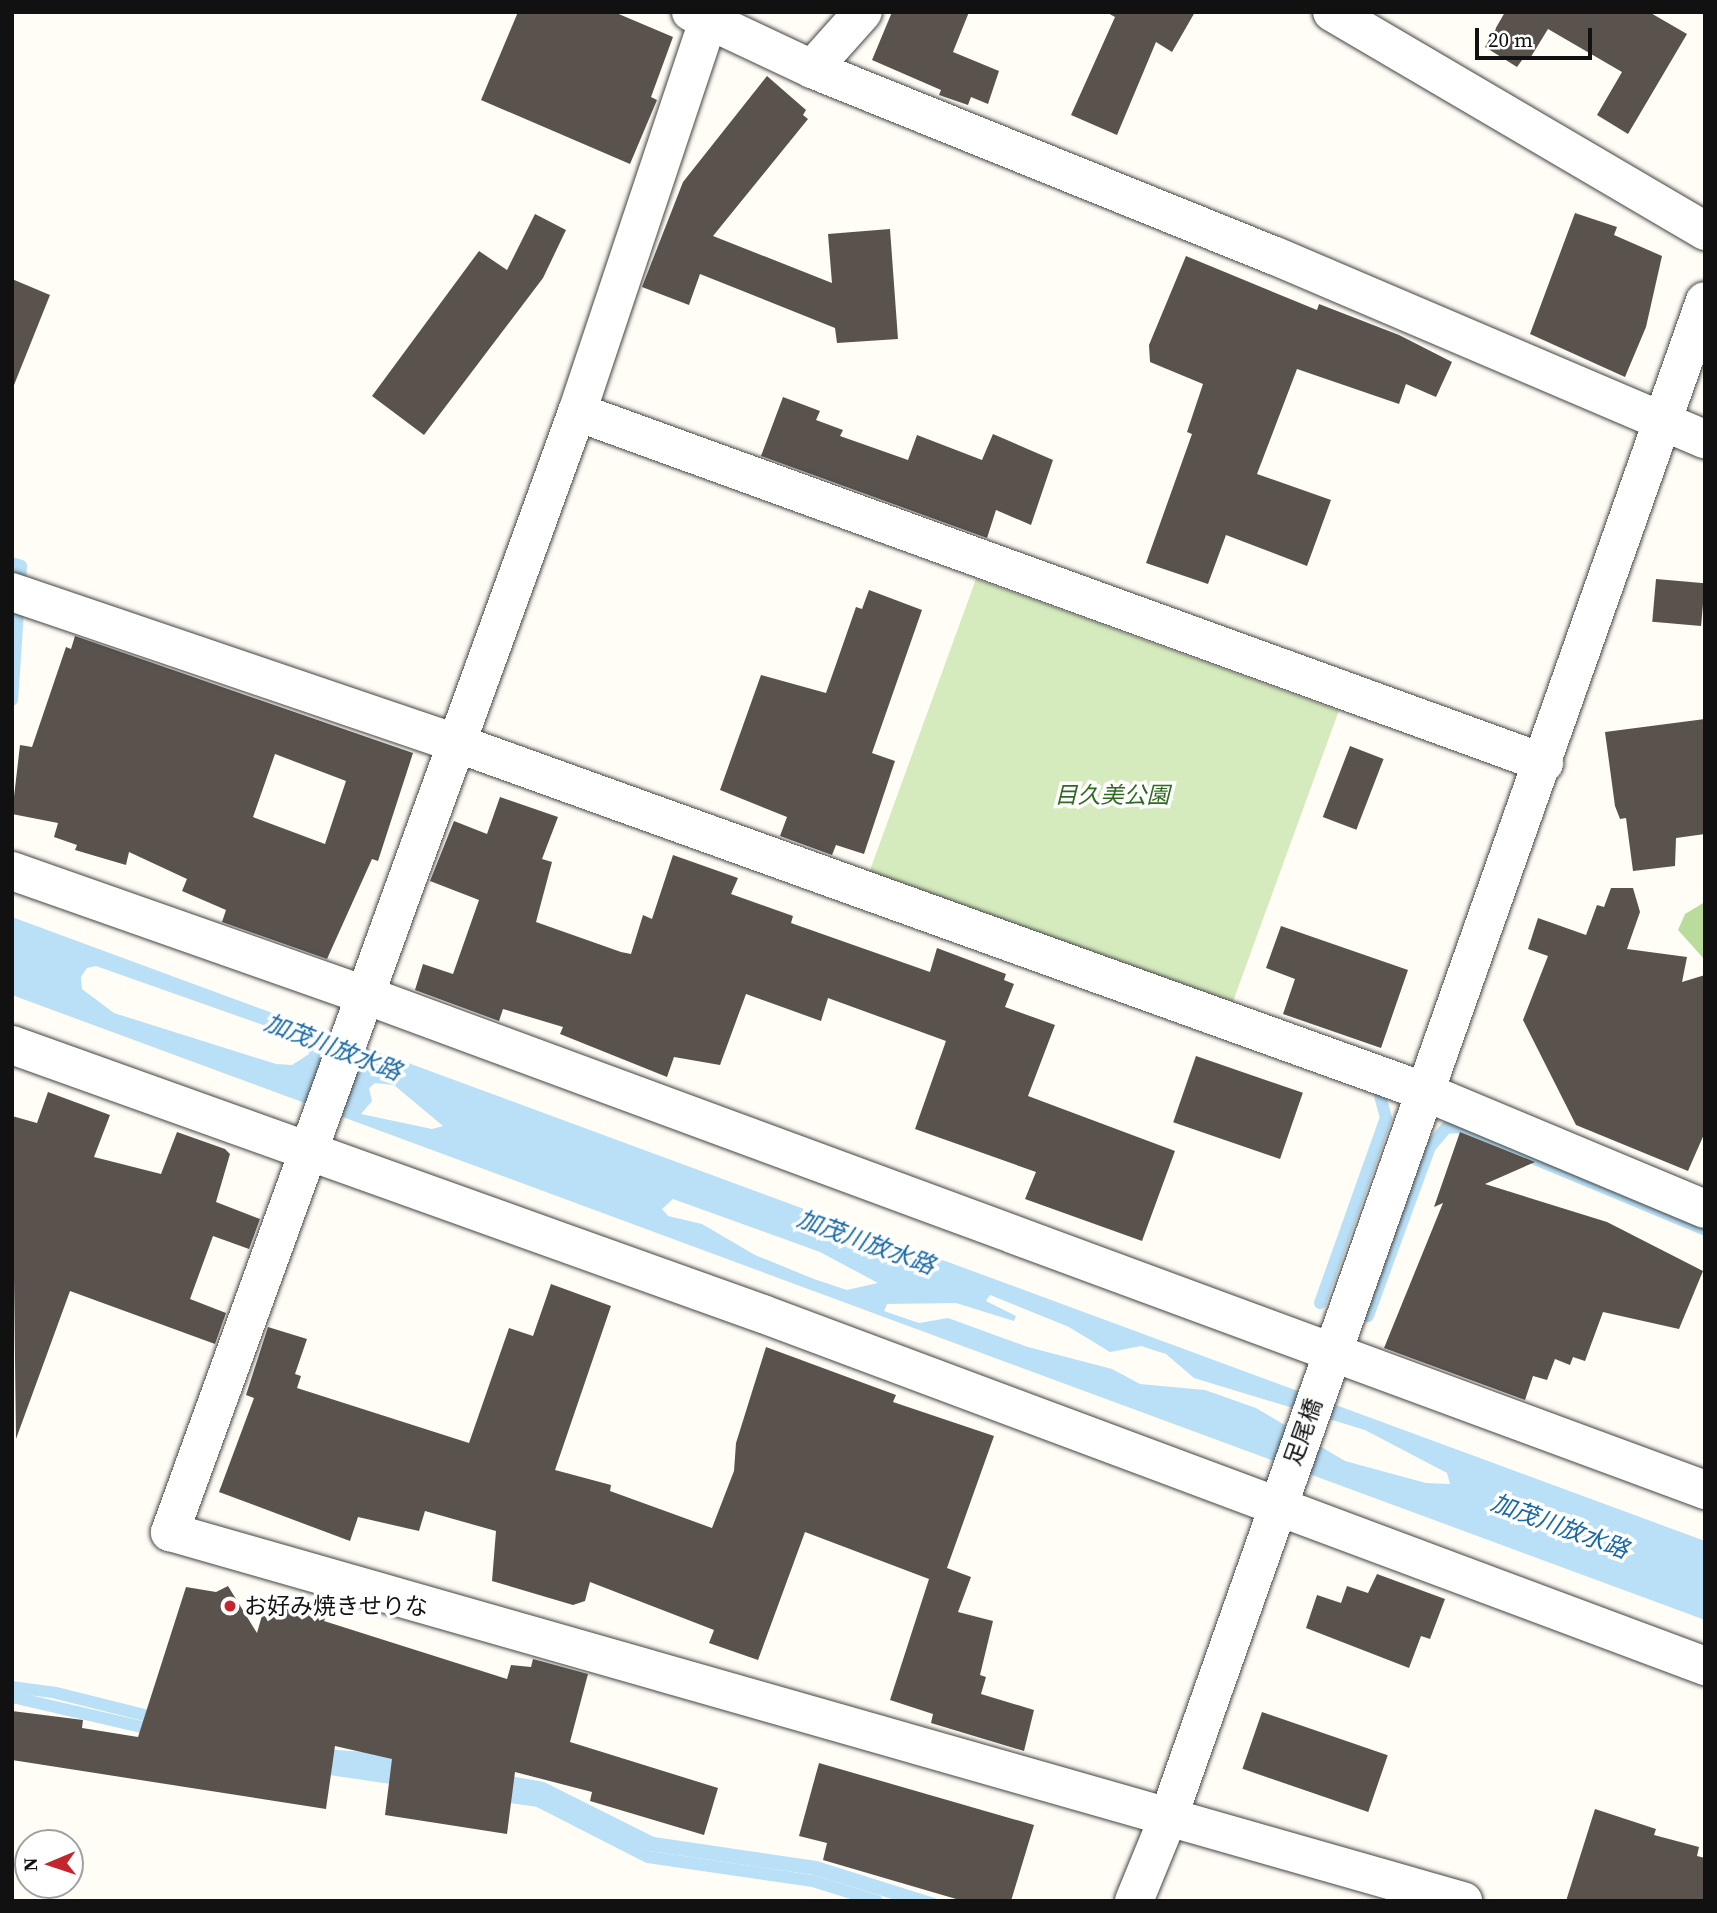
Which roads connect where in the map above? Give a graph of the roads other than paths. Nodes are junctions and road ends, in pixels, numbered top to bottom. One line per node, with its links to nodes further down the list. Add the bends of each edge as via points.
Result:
1 (863, 12): 4 (street)
2 (1332, 12): 5 (street)
3 (704, 15): 4 (street); 7 (street)
4 (812, 69): 8 (street, via 1273,255)
5 (1705, 231)
6 (1705, 302): 8 (street, 足尾橋)
7 (577, 412): 11 (street); 12 (street)
8 (1660, 421): 9 (street); 12 (street, 足尾橋)
9 (1705, 439)
10 (12, 592): 11 (street)
11 (456, 743): 14 (street); 16 (street)
12 (1544, 763): 16 (street, 足尾橋)
13 (12, 871): 14 (street)
14 (361, 1005): 17 (street); 19 (street)
15 (12, 1045): 17 (street)
16 (1423, 1091): 18 (street); 19 (street, 足尾橋)
17 (315, 1140): 21 (street, via 763,1314); 23 (street, via 170,1532)
18 (1705, 1209)
19 (1327, 1363): 20 (street); 21 (street, 足尾橋)
20 (1705, 1490)
21 (1279, 1501): 22 (street); 23 (street, 足尾橋)
22 (1705, 1666)
23 (1168, 1818): 24 (street, 足尾橋); 25 (street)
24 (1134, 1901)
25 (1464, 1901)

